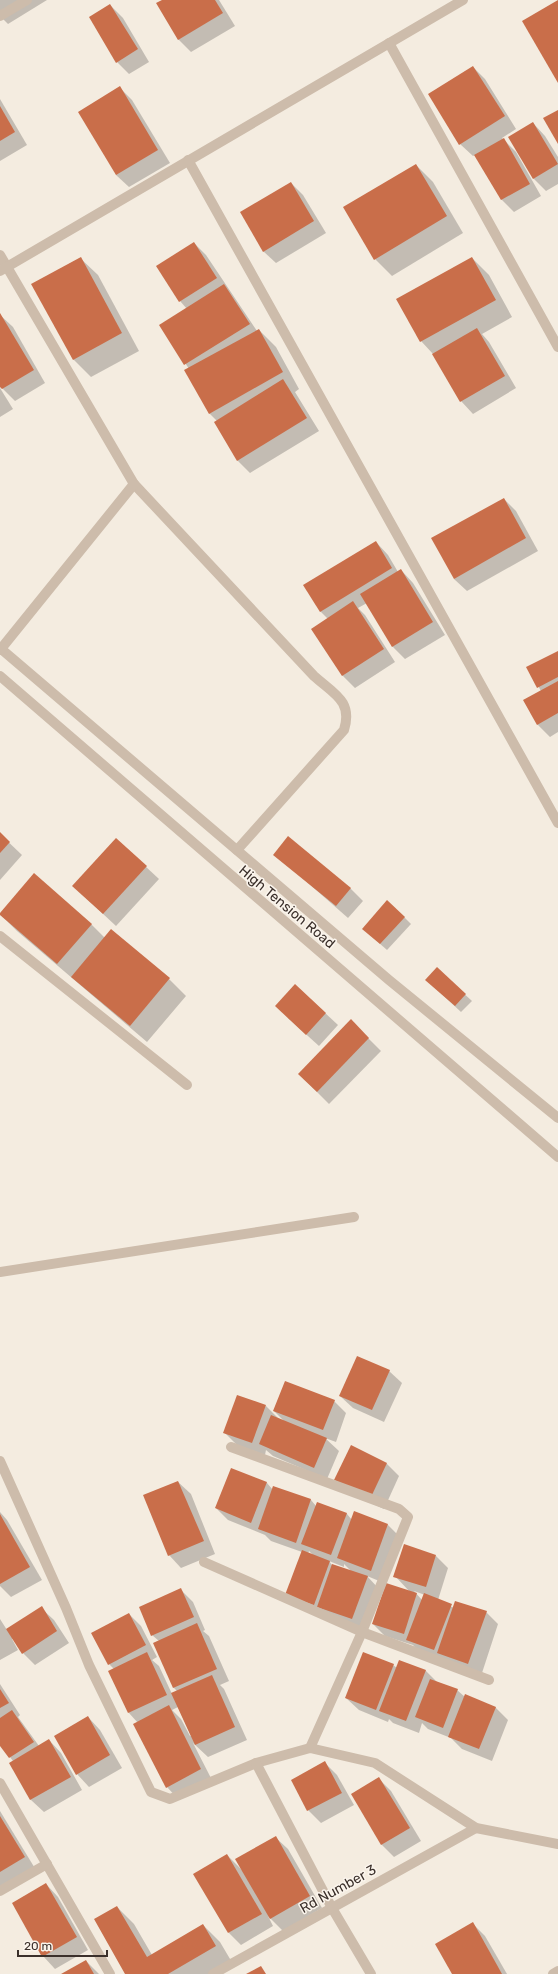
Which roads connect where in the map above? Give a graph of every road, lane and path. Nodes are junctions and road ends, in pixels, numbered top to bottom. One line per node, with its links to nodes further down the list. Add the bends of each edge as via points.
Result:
1 (27, 0): 3 (street)
2 (463, 0): 4 (street)
3 (0, 16)
4 (389, 43): 5 (street); 8 (street)
5 (188, 160): 7 (street); 12 (street)
6 (0, 255): 7 (street)
7 (3, 269): 9 (street)
8 (558, 347)
9 (134, 484): 10 (street); 13 (street, via 314,676 345,704 348,719 344,730)
10 (0, 649): 13 (street, High Tension Road)
11 (0, 676): 17 (street, High Tension Road)
12 (558, 823)
13 (237, 850): 16 (street, High Tension Road, via 389,980)
14 (0, 936): 15 (street)
15 (187, 1085)
16 (558, 1118)
17 (558, 1157)
18 (354, 1217): 19 (street)
19 (0, 1272)
20 (231, 1447): 23 (street, via 399,1509 408,1517)
21 (0, 1461): 26 (street, via 89,1665 151,1792 170,1799)
22 (204, 1562): 23 (street)
23 (362, 1632): 24 (street); 25 (street)
24 (489, 1680)
25 (310, 1748): 26 (street); 28 (street, via 375,1763)
26 (256, 1763): 32 (street)
27 (0, 1783): 30 (street)
28 (476, 1828): 29 (street); 32 (street, Rd Number 3)
29 (558, 1844)
30 (47, 1864): 31 (street); 34 (street)
31 (0, 1891)
32 (332, 1908): 35 (street, Rd Number 3); 36 (street)
33 (558, 1971): 37 (street)
34 (110, 1974)
35 (213, 1974)
36 (371, 1974)
37 (553, 1974)

